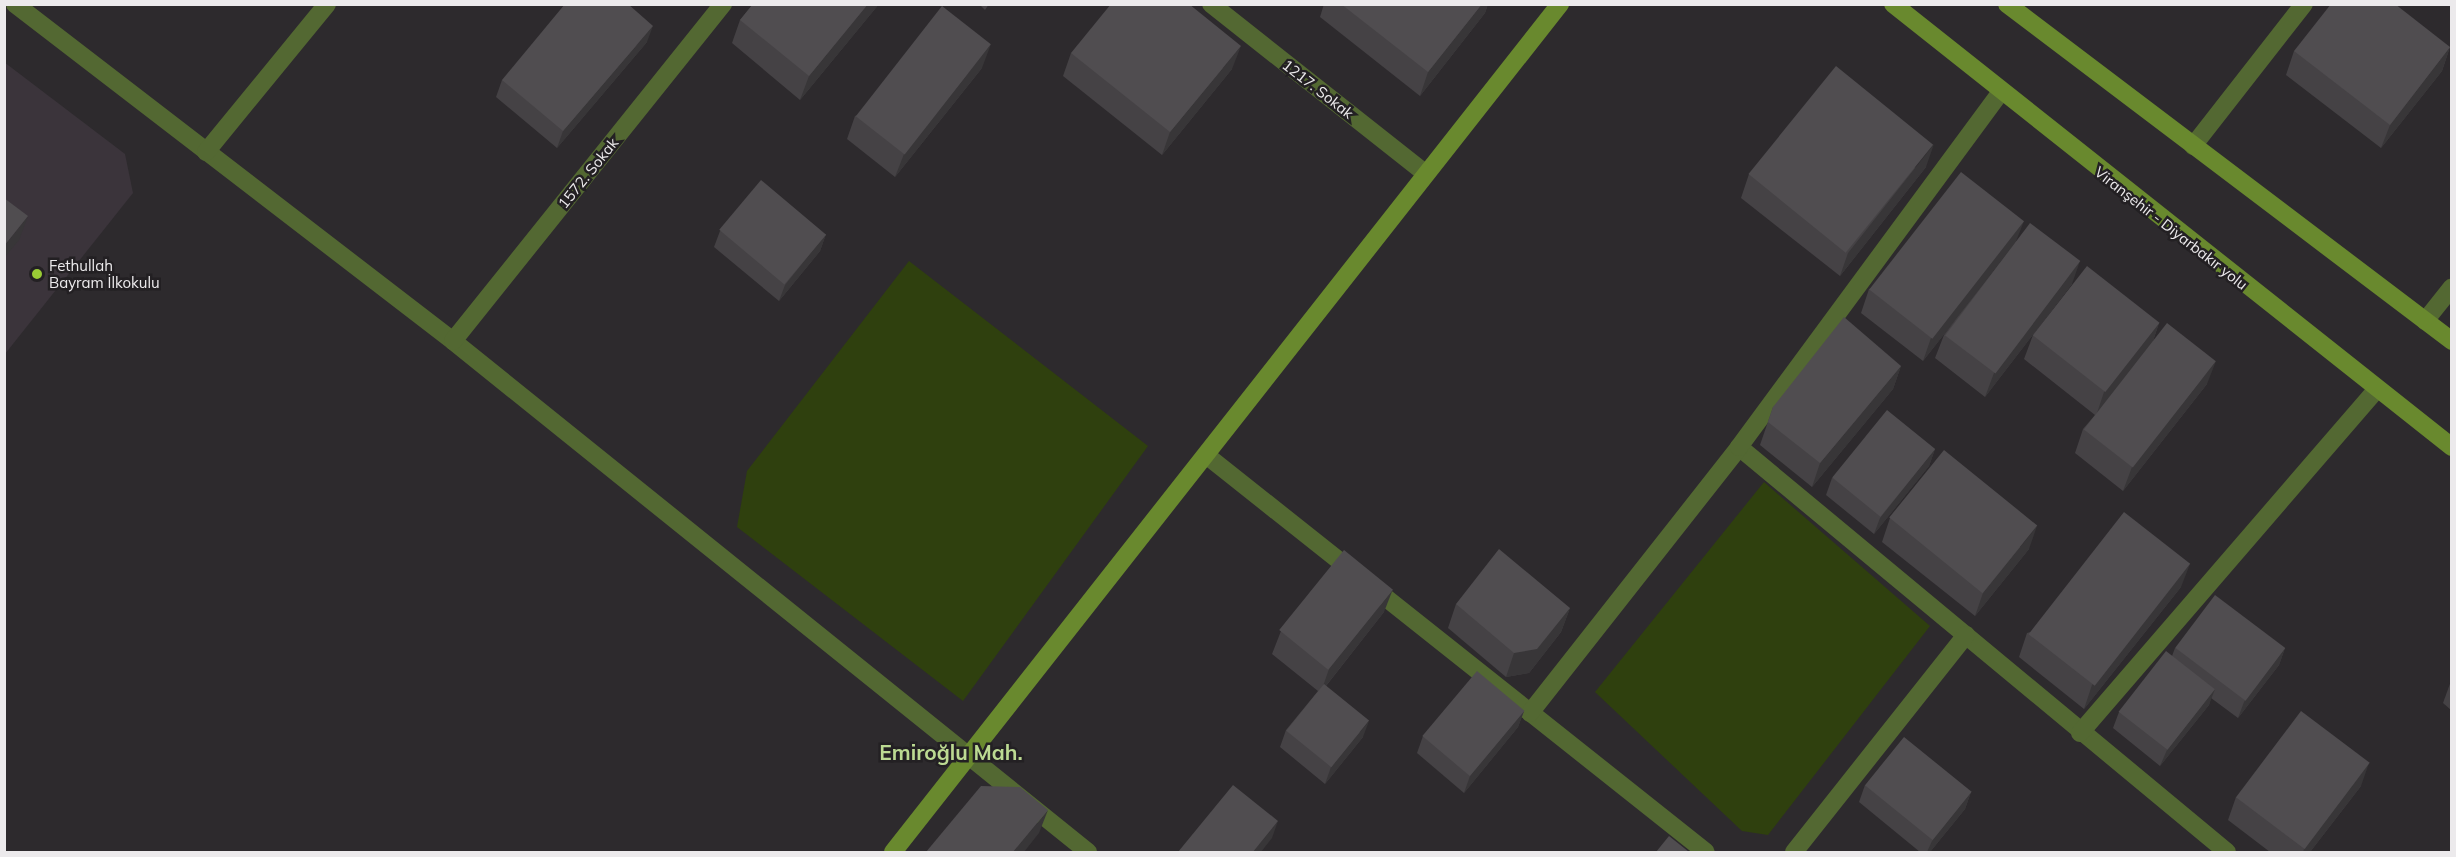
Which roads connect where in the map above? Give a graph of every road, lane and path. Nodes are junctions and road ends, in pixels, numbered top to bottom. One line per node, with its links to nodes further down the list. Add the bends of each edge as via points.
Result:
1 (15, 4): 11 (street)
2 (327, 4): 11 (street)
3 (723, 4): 15 (street, 1572. Sokak)
4 (1211, 4): 12 (street, 1217. Sokak)
5 (1560, 4): 12 (main road)
6 (1893, 4): 9 (main road, Viranşehir - Diyarbakır yolu)
7 (2007, 4): 10 (main road)
8 (2304, 4): 10 (street)
9 (2001, 91): 17 (main road, Viranşehir - Diyarbakır yolu); 18 (street)
10 (2193, 146): 14 (main road)
11 (206, 152): 15 (street)
12 (1425, 173): 20 (main road)
13 (2451, 287): 14 (street)
14 (2425, 321): 16 (main road)
15 (453, 341): 24 (street)
16 (2451, 341)
17 (2377, 389): 19 (main road, Viranşehir - Diyarbakır yolu); 23 (street)
18 (1739, 447): 21 (street); 22 (street)
19 (2451, 447)
20 (1206, 455): 22 (street); 24 (main road)
21 (1966, 635): 23 (street); 28 (street)
22 (1530, 713): 27 (street)
23 (2080, 733): 29 (street)
24 (973, 756): 25 (main road); 26 (street)
25 (892, 852)
26 (1088, 852)
27 (1706, 852)
28 (1794, 852)
29 (2227, 852)

